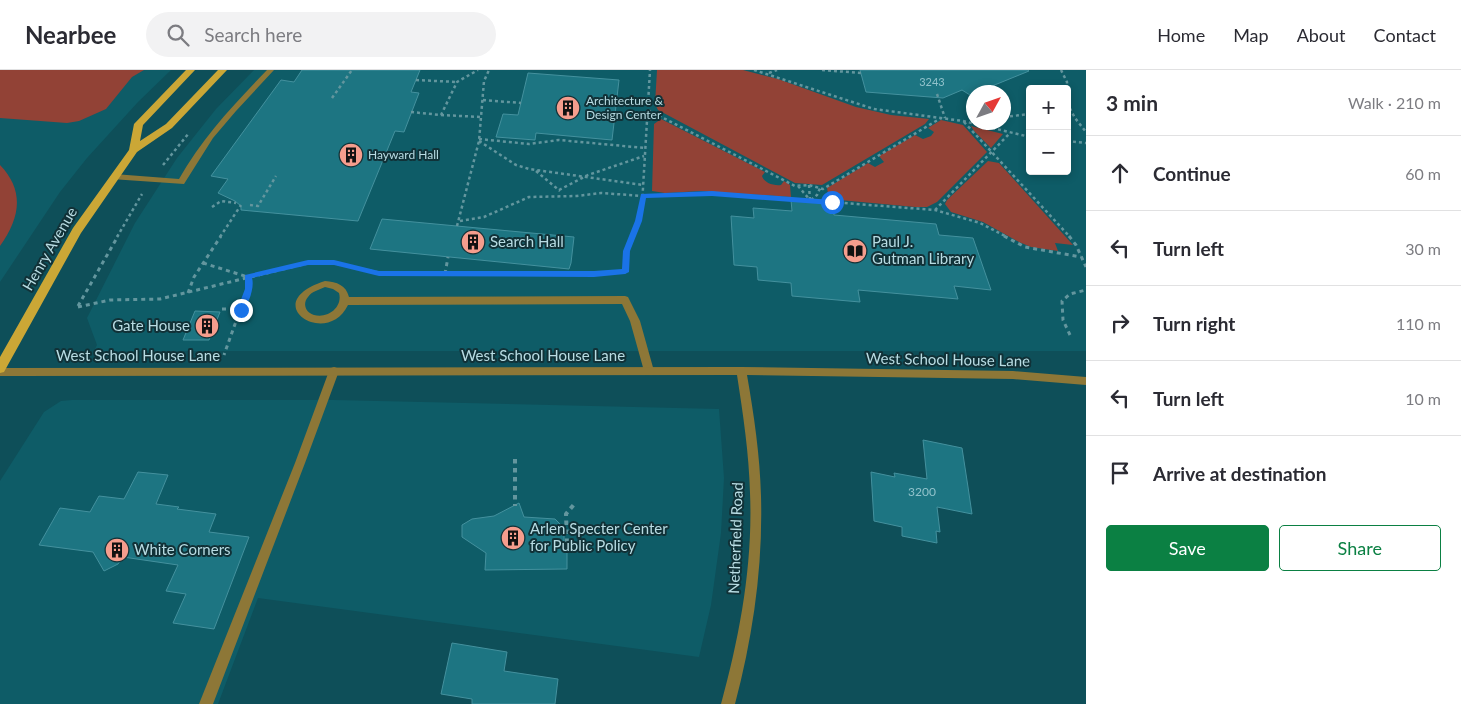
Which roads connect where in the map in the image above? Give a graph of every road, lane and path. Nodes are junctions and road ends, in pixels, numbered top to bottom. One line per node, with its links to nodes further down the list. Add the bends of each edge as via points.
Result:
1 (191, 70): 39 (main road, Henry Avenue, via 139,124)
2 (223, 70): 39 (main road, Henry Avenue, via 169,126)
3 (271, 70): 45 (street, via 218,126 181,182)
4 (352, 70): 18 (path)
5 (478, 70): 15 (path)
6 (489, 70): 19 (path, via 484,81)
7 (650, 70): 21 (path)
8 (754, 70): 13 (path)
9 (776, 70): 13 (path)
10 (822, 70): 12 (path)
11 (1061, 70): 16 (path)
12 (858, 72)
13 (769, 73): 28 (path, via 857,105)
14 (416, 80): 15 (path)
15 (457, 82): 24 (path)
16 (1069, 85)
17 (937, 94): 28 (path)
18 (332, 98)
19 (483, 100): 20 (path); 27 (path)
20 (521, 103)
21 (648, 110): 38 (path); 47 (path)
22 (411, 112): 24 (path)
23 (1071, 112): 32 (path)
24 (441, 114): 27 (path)
25 (1026, 114): 26 (path)
26 (1011, 116)
27 (481, 117): 35 (path)
28 (943, 118): 29 (path); 49 (path)
29 (963, 121): 30 (path); 40 (path)
30 (966, 122)
31 (999, 130): 33 (path)
32 (1086, 132)
33 (1010, 133): 34 (path); 40 (path)
34 (1026, 136)
35 (479, 140): 38 (path, via 529,144 559,140); 42 (path, via 516,165); 59 (path)
36 (1071, 141): 37 (path)
37 (1086, 143)
38 (645, 148): 41 (path)
39 (134, 150): 45 (main road, Henry Avenue)
40 (992, 152): 58 (path); 62 (path, via 1064,229)
41 (644, 155): 44 (path); 46 (path)
42 (536, 170): 44 (path); 50 (path)
43 (276, 176): 55 (path, via 258,206)
44 (586, 176): 46 (path); 50 (path)
45 (114, 177): 76 (main road, Henry Avenue, via 77,231)
46 (643, 185): 52 (path)
47 (797, 185): 48 (path); 53 (path)
48 (809, 185): 49 (path); 53 (path)
49 (820, 188): 53 (path)
50 (560, 190): 51 (path)
51 (560, 196): 52 (path, via 601,193); 59 (path, via 524,198 484,217)
52 (643, 196): 53 (path, via 712,193); 66 (path, via 639,221 626,251 625,272)
53 (810, 201): 58 (path)
54 (236, 203): 57 (path, via 221,201)
55 (250, 205)
56 (241, 206): 64 (path)
57 (212, 207)
58 (935, 210): 62 (path, via 980,223 1026,247)
59 (460, 221): 60 (path)
60 (457, 226)
61 (1086, 254): 62 (path)
62 (1080, 256): 65 (path)
63 (448, 257): 66 (path)
64 (204, 263): 67 (path); 69 (path)
65 (1086, 268)
66 (445, 274): 67 (path, via 379,273 322,262)
67 (248, 277): 69 (path); 73 (path, via 249,289)
68 (1086, 290): 74 (path, via 1070,294 1062,301 1063,320)
69 (188, 293): 71 (path, via 149,301 119,299)
70 (345, 301): 70 (street, via 340,288 317,286 302,296 299,309 310,319 328,318 336,314); 78 (street, via 625,300 635,321)
71 (78, 306)
72 (222, 309): 73 (path)
73 (241, 310): 75 (path)
74 (1070, 335)
75 (224, 355)
76 (0, 370): 77 (street, West School House Lane)
77 (334, 371): 78 (street, West School House Lane); 85 (street)
78 (649, 371): 79 (street, West School House Lane)
79 (741, 371): 80 (street, West School House Lane, via 1013,376); 86 (street, Netherfield Road, via 752,442 756,511 754,565 748,620)
80 (1086, 381)
81 (516, 459): 83 (path)
82 (576, 502): 84 (path, via 566,514)
83 (515, 506)
84 (567, 543)
85 (206, 704)
86 (728, 704)

